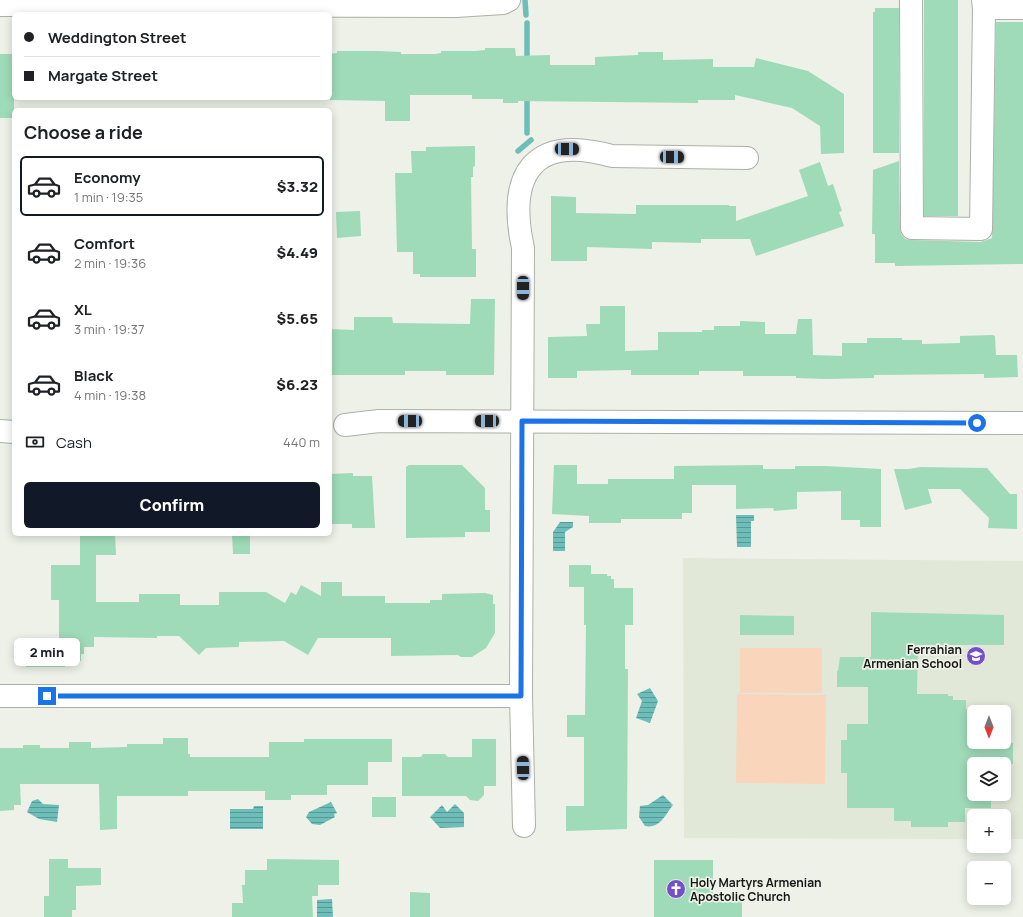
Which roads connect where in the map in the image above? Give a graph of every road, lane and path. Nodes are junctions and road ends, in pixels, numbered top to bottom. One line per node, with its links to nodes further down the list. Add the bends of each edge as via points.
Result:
1 (508, 0): 4 (street, via 503,3 456,6)
2 (911, 0): 3 (street, via 912,228 981,229)
3 (984, 4): 5 (street)
4 (0, 5)
5 (1023, 8)
6 (747, 158): 7 (street, via 612,156 591,150 567,149 547,154 532,164 522,182 517,204 522,248)
7 (522, 421): 8 (street); 9 (street, via 380,421); 13 (street)
8 (1023, 423)
9 (345, 425)
10 (0, 432): 11 (street)
11 (12, 432)
12 (0, 696): 13 (street)
13 (521, 696): 14 (street)
14 (524, 826)

